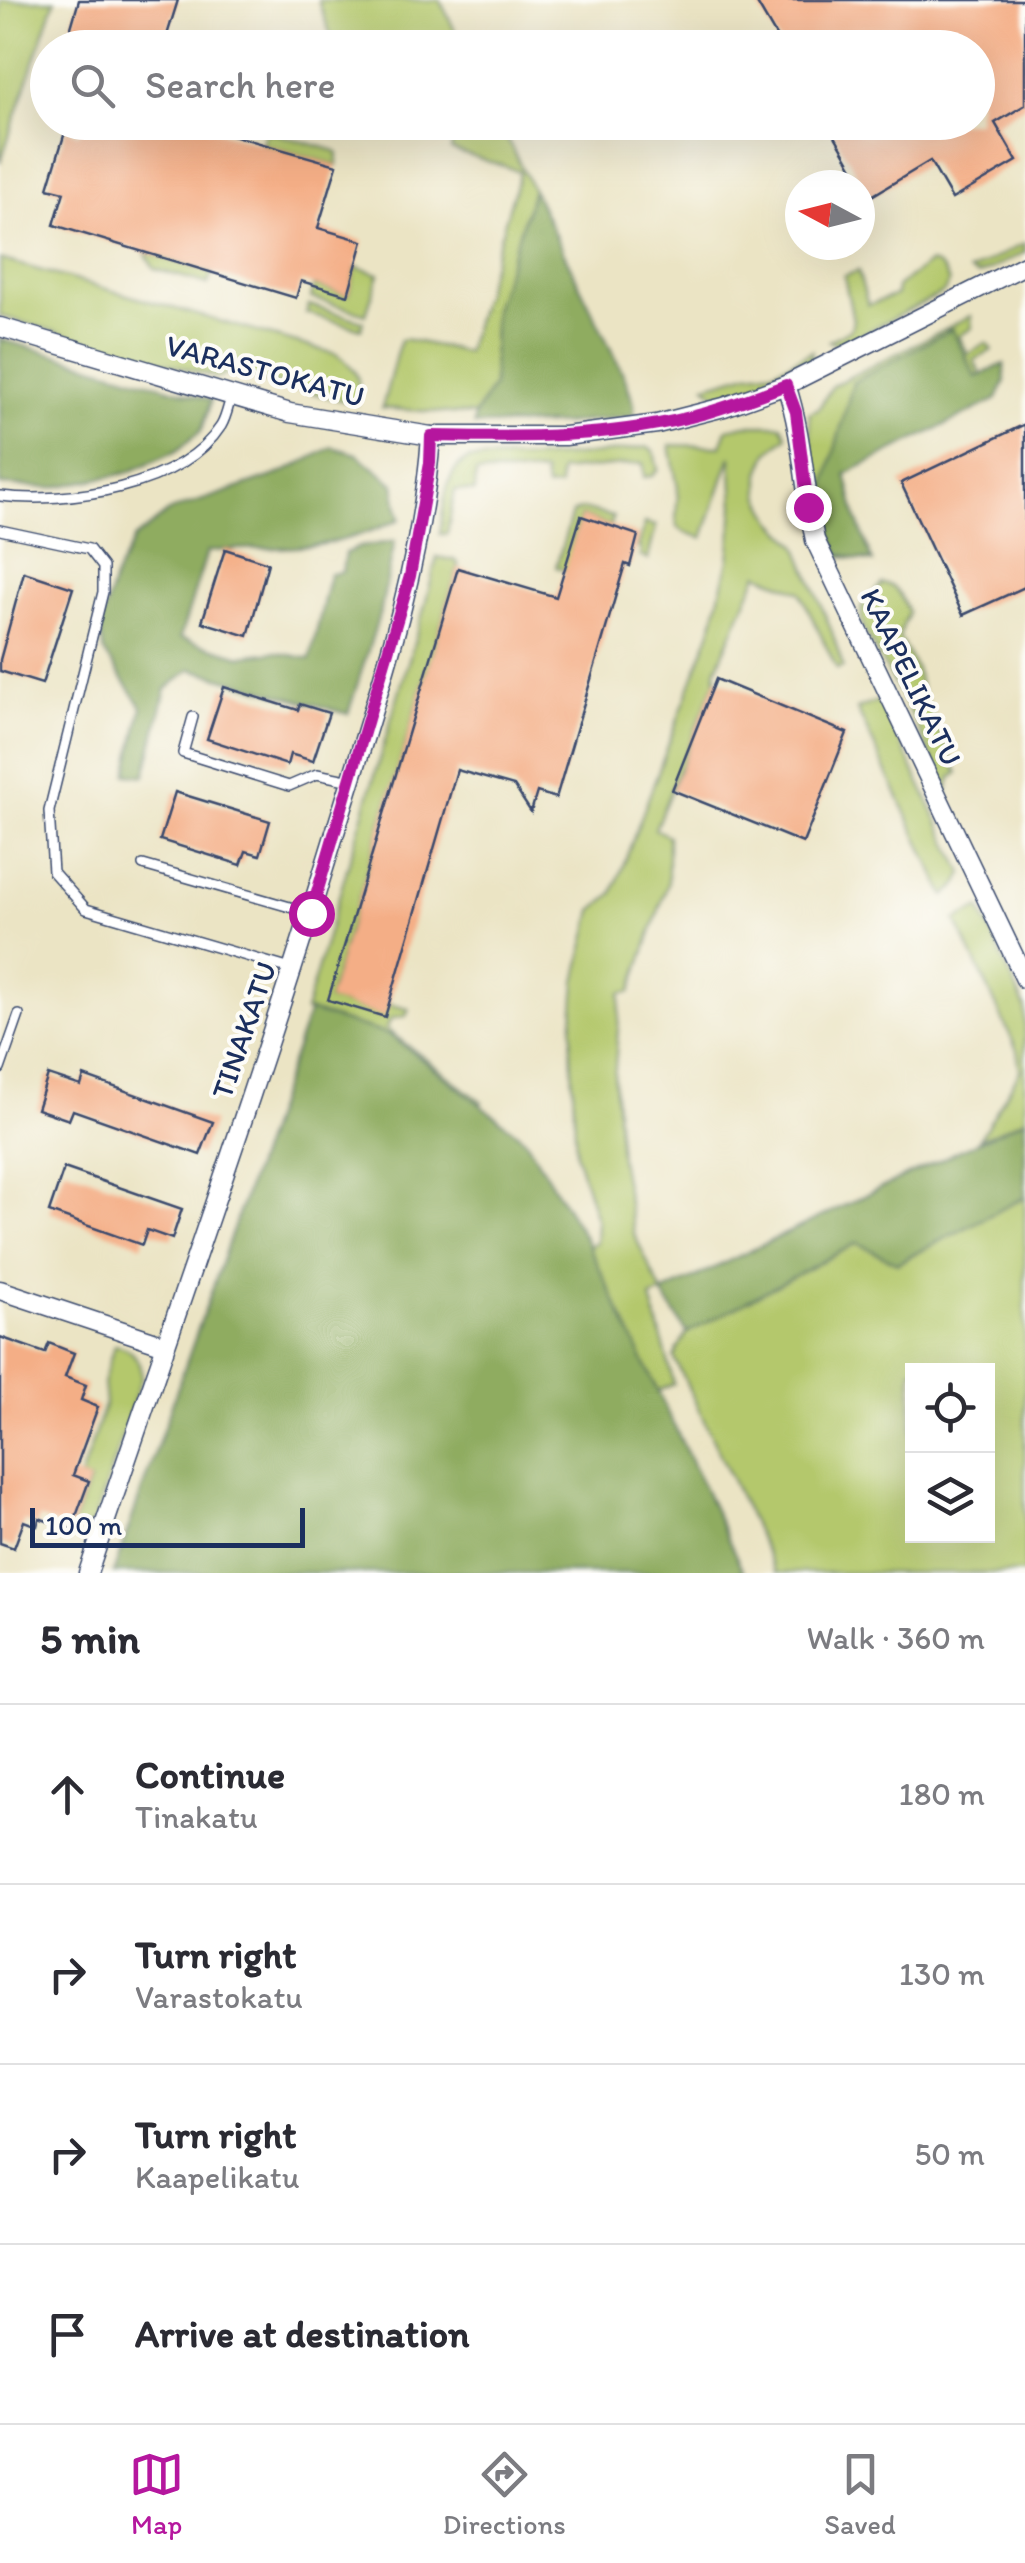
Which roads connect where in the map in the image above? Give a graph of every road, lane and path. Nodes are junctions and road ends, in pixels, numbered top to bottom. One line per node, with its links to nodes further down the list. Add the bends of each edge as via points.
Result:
1 (1025, 265): 3 (street, VARASTOKATU)
2 (0, 327): 4 (street, VARASTOKATU)
3 (786, 385): 5 (street, VARASTOKATU, via 704,414 638,427 533,438); 13 (street, KAAPELIKATU, via 815,540)
4 (232, 394): 5 (street, VARASTOKATU, via 290,412); 6 (lane, via 215,434 176,467 94,493)
5 (431, 436): 9 (street, TINAKATU, via 410,576)
6 (0, 496)
7 (0, 530): 12 (lane, via 89,548 103,566 103,592 49,811 53,872 86,909)
8 (193, 717): 9 (lane, via 183,753 290,786 317,774)
9 (351, 781): 11 (street, TINAKATU)
10 (143, 866): 11 (lane)
11 (311, 913): 12 (street, TINAKATU)
12 (294, 970): 17 (street, TINAKATU)
13 (1025, 980)
14 (19, 1015): 15 (lane)
15 (0, 1069)
16 (0, 1290): 17 (street)
17 (165, 1344): 18 (street, TINAKATU)
18 (88, 1573)

